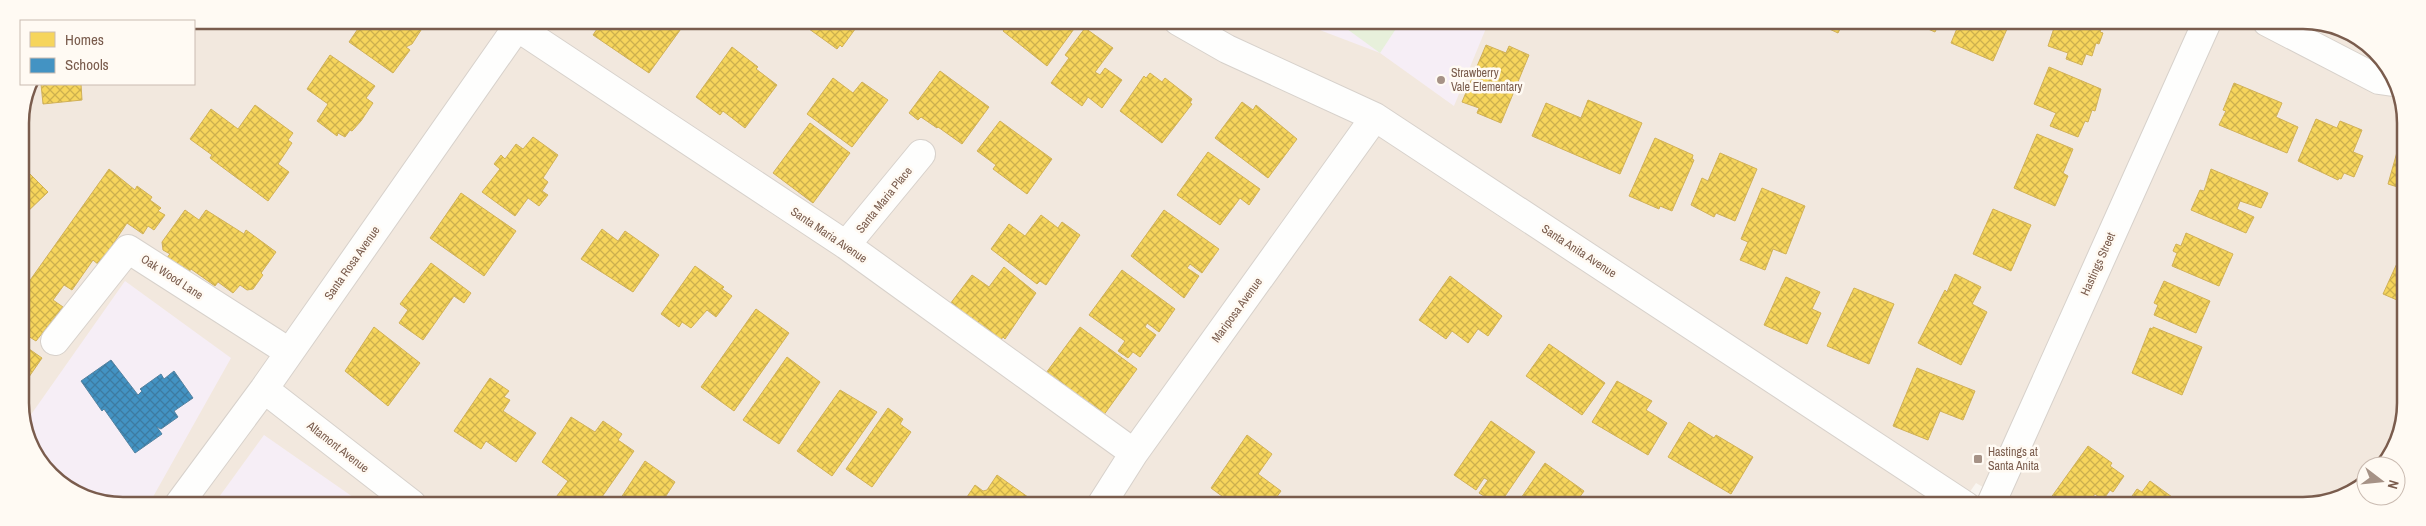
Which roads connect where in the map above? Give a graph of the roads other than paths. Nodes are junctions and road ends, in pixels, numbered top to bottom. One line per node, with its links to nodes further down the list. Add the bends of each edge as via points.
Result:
1 (516, 29): 11 (street, Santa Rosa Avenue)
2 (527, 29): 9 (street, Santa Maria Avenue)
3 (1192, 29): 7 (street, Santa Anita Avenue, via 1227,49)
4 (2204, 29): 18 (street, Hastings Street)
5 (2281, 29): 6 (street, via 2379,80)
6 (2388, 81)
7 (1375, 117): 13 (street, Mariposa Avenue); 17 (street, Santa Anita Avenue)
8 (921, 154): 9 (street, Santa Maria Place)
9 (846, 246): 13 (street, Santa Maria Avenue)
10 (55, 341): 11 (street, Oak Wood Lane, via 128,249)
11 (289, 352): 12 (street, Santa Rosa Avenue)
12 (264, 389): 14 (street, Santa Rosa Avenue); 15 (street, Altamont Avenue)
13 (1134, 453): 16 (street, Mariposa Avenue)
14 (184, 497)
15 (403, 497)
16 (1106, 497)
17 (1952, 497)
18 (1994, 497)

